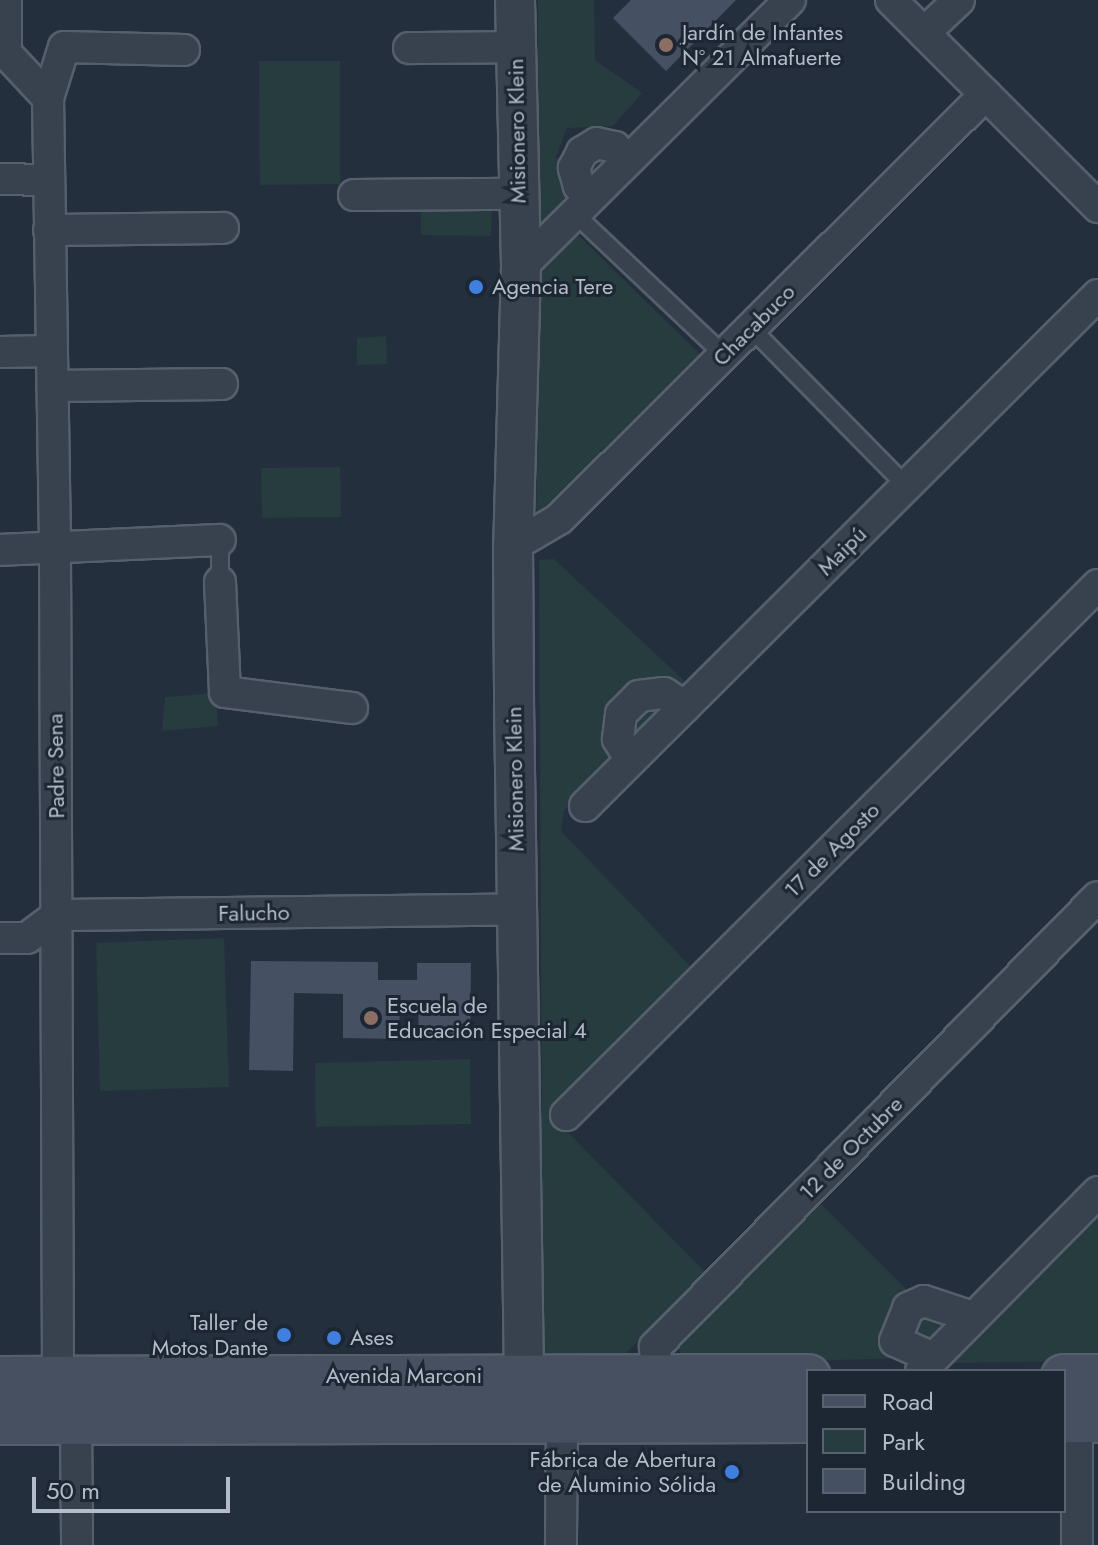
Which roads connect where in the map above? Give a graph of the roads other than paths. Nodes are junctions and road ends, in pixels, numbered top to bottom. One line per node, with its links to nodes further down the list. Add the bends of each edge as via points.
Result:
1 (6, 0): 10 (street)
2 (515, 0): 7 (street, Misionero Klein)
3 (790, 0): 18 (street)
4 (891, 0): 6 (street)
5 (959, 0): 6 (street)
6 (924, 33): 11 (street)
7 (515, 47): 8 (street); 16 (street, Misionero Klein)
8 (409, 48)
9 (184, 50): 12 (street, Padre Sena, via 64,47)
10 (3, 54): 12 (street)
11 (986, 94): 15 (street); 23 (street, Chacabuco)
12 (48, 98): 14 (street, Padre Sena)
13 (0, 179): 14 (street)
14 (49, 180): 20 (street, Padre Sena)
15 (1094, 193)
16 (517, 194): 17 (street); 21 (street, Misionero Klein)
17 (354, 195)
18 (584, 204): 21 (street); 26 (lane)
19 (223, 228): 20 (street)
20 (49, 230): 24 (street, Padre Sena)
21 (521, 267): 31 (street, Misionero Klein)
22 (1098, 295): 29 (street, Maipú)
23 (751, 328): 26 (street, Chacabuco); 29 (lane)
24 (51, 351): 25 (street); 28 (street, Padre Sena)
25 (0, 352)
26 (724, 355): 31 (street, Chacabuco, via 559,519)
27 (222, 384): 28 (street)
28 (53, 386): 33 (street, Padre Sena)
29 (907, 487): 36 (street, Maipú)
30 (220, 540): 33 (street); 34 (lane)
31 (513, 546): 41 (street, Misionero Klein)
32 (0, 550): 33 (street)
33 (55, 550): 42 (street, Padre Sena)
34 (220, 582): 37 (street, via 225,692)
35 (1098, 585): 44 (street, 17 de Agosto)
36 (685, 707): 38 (street, Maipú); 38 (street, via 664,693 639,696 621,714 619,726 618,739)
37 (352, 708)
38 (631, 760): 39 (street, Maipú)
39 (585, 806)
40 (1098, 897): 53 (street, 12 de Octubre, via 655,1347)
41 (516, 909): 42 (street, Falucho); 48 (street, Misionero Klein)
42 (57, 915): 43 (street, via 27,938); 51 (street, Padre Sena)
43 (0, 938)
44 (566, 1115)
45 (1098, 1192): 46 (street)
46 (972, 1317): 47 (street); 47 (street, via 941,1303 924,1301 908,1308 895,1341)
47 (926, 1364)
48 (524, 1375): 51 (main road, Avenida Marconi); 53 (main road, Avenida Marconi); 58 (street)
49 (806, 1377): 53 (main road, Avenida Marconi)
50 (1080, 1377): 55 (street)
51 (58, 1378): 52 (main road, Avenida Marconi); 57 (street, Padre Sena)
52 (0, 1379)
53 (658, 1399): 54 (main road, Avenida Marconi); 58 (main road, Avenida Marconi)
54 (806, 1420)
55 (1080, 1420): 61 (street)
56 (0, 1422): 57 (main road, Avenida Marconi)
57 (76, 1422): 58 (main road, Avenida Marconi); 59 (street, Padre Sena)
58 (562, 1422): 60 (street)
59 (77, 1545)
60 (561, 1545)
61 (1077, 1545)

